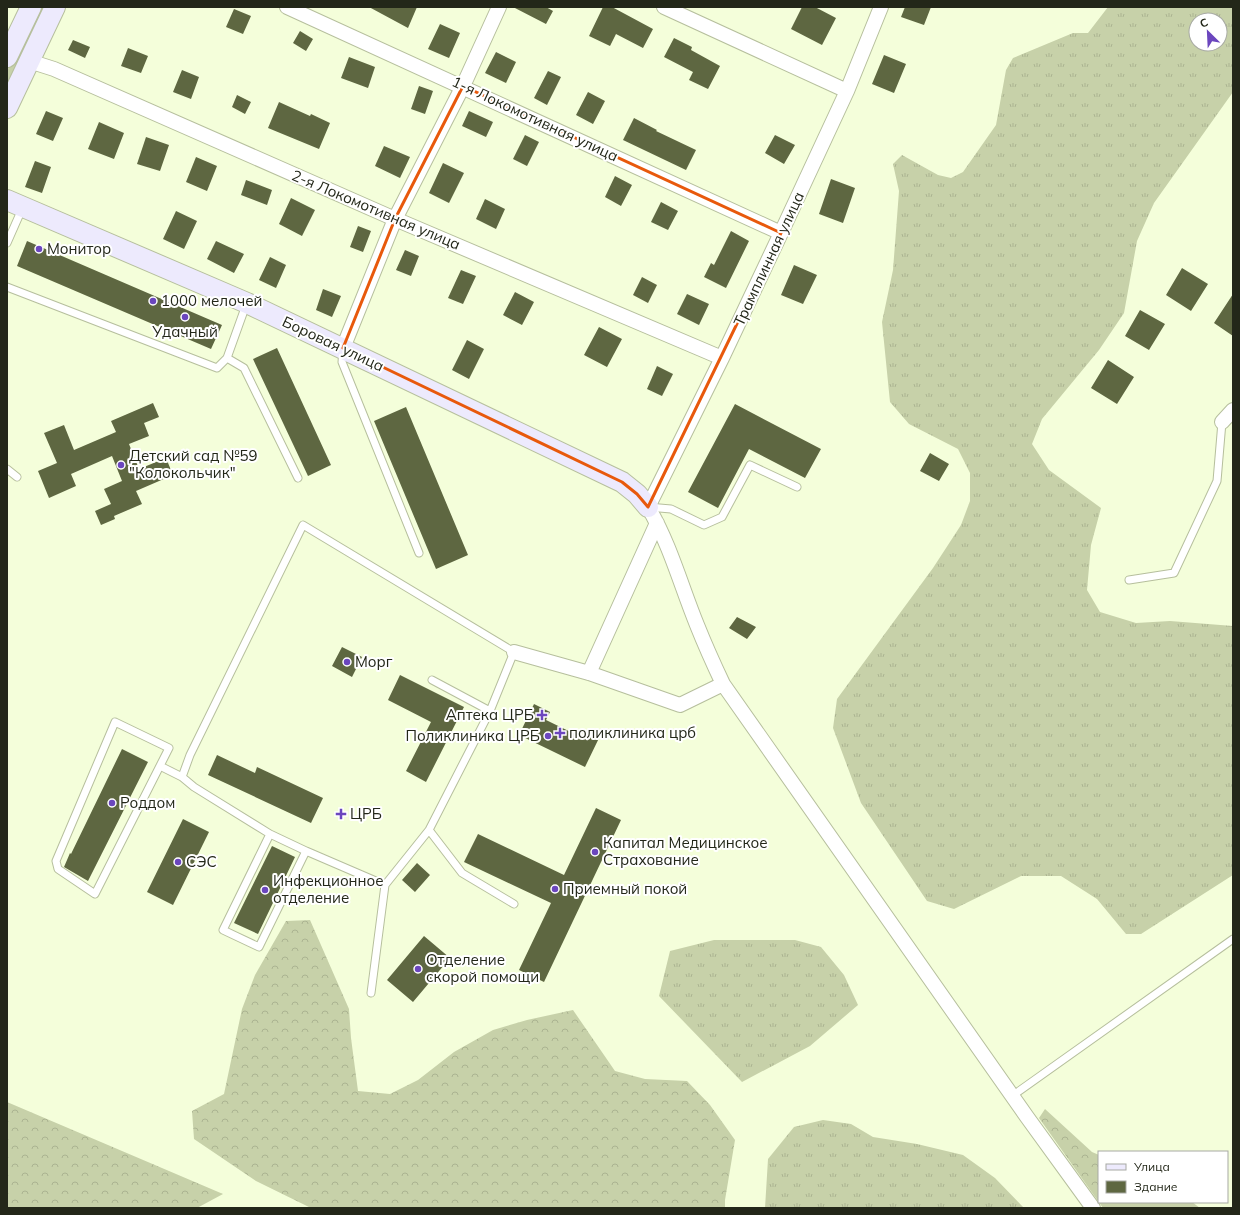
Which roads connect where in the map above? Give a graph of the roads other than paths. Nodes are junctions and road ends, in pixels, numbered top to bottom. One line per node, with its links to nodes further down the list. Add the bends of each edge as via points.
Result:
1 (31, 7): 7 (street)
2 (55, 7): 8 (street)
3 (287, 7): 9 (street, 1-я Локомотивная улица)
4 (499, 7): 9 (street)
5 (664, 7): 10 (street)
6 (881, 7): 10 (street, Трамплинная улица)
7 (7, 57)
8 (29, 61): 11 (street); 13 (street, 2-я Локомотивная улица)
9 (463, 86): 13 (street); 14 (street, 1-я Локомотивная улица)
10 (847, 91): 14 (street, Трамплинная улица)
11 (7, 108)
12 (15, 204): 15 (lane); 17 (street, Боровая улица)
13 (395, 219): 18 (street); 20 (street, 2-я Локомотивная улица)
14 (781, 233): 20 (street, Трамплинная улица)
15 (7, 243)
16 (7, 287): 19 (lane, via 217,368)
17 (247, 303): 18 (street, Боровая улица); 19 (lane)
18 (343, 348): 27 (street, Боровая улица, via 622,482 638,494); 28 (lane, via 342,362)
19 (227, 358): 25 (lane, via 244,368)
20 (722, 358): 27 (street, Трамплинная улица)
21 (1233, 410): 22 (street)
22 (1222, 422): 29 (lane, via 1216,481 1174,573)
23 (7, 470): 24 (lane)
24 (17, 477)
25 (298, 478)
26 (797, 487): 27 (lane, via 750,465 722,517 704,525 671,509)
27 (653, 515): 31 (street, Трамплинная улица); 33 (street, via 678,570 697,625)
28 (419, 553)
29 (1129, 580)
30 (514, 652): 31 (street); 34 (lane); 36 (lane, via 303,525)
31 (590, 673): 33 (street, via 680,705)
32 (432, 680): 34 (lane)
33 (723, 684): 44 (street)
34 (490, 710): 37 (lane)
35 (160, 766): 35 (lane, via 95,894 58,869 56,861 115,722 169,748); 36 (lane)
36 (182, 776): 38 (lane, via 194,787)
37 (429, 830): 40 (lane); 41 (lane, via 462,872)
38 (270, 834): 39 (lane); 39 (lane, via 223,930 259,947)
39 (306, 851): 40 (lane)
40 (385, 885): 43 (lane)
41 (514, 904)
42 (1233, 939): 44 (lane)
43 (371, 993)
44 (1012, 1096): 45 (street)
45 (1093, 1208)

